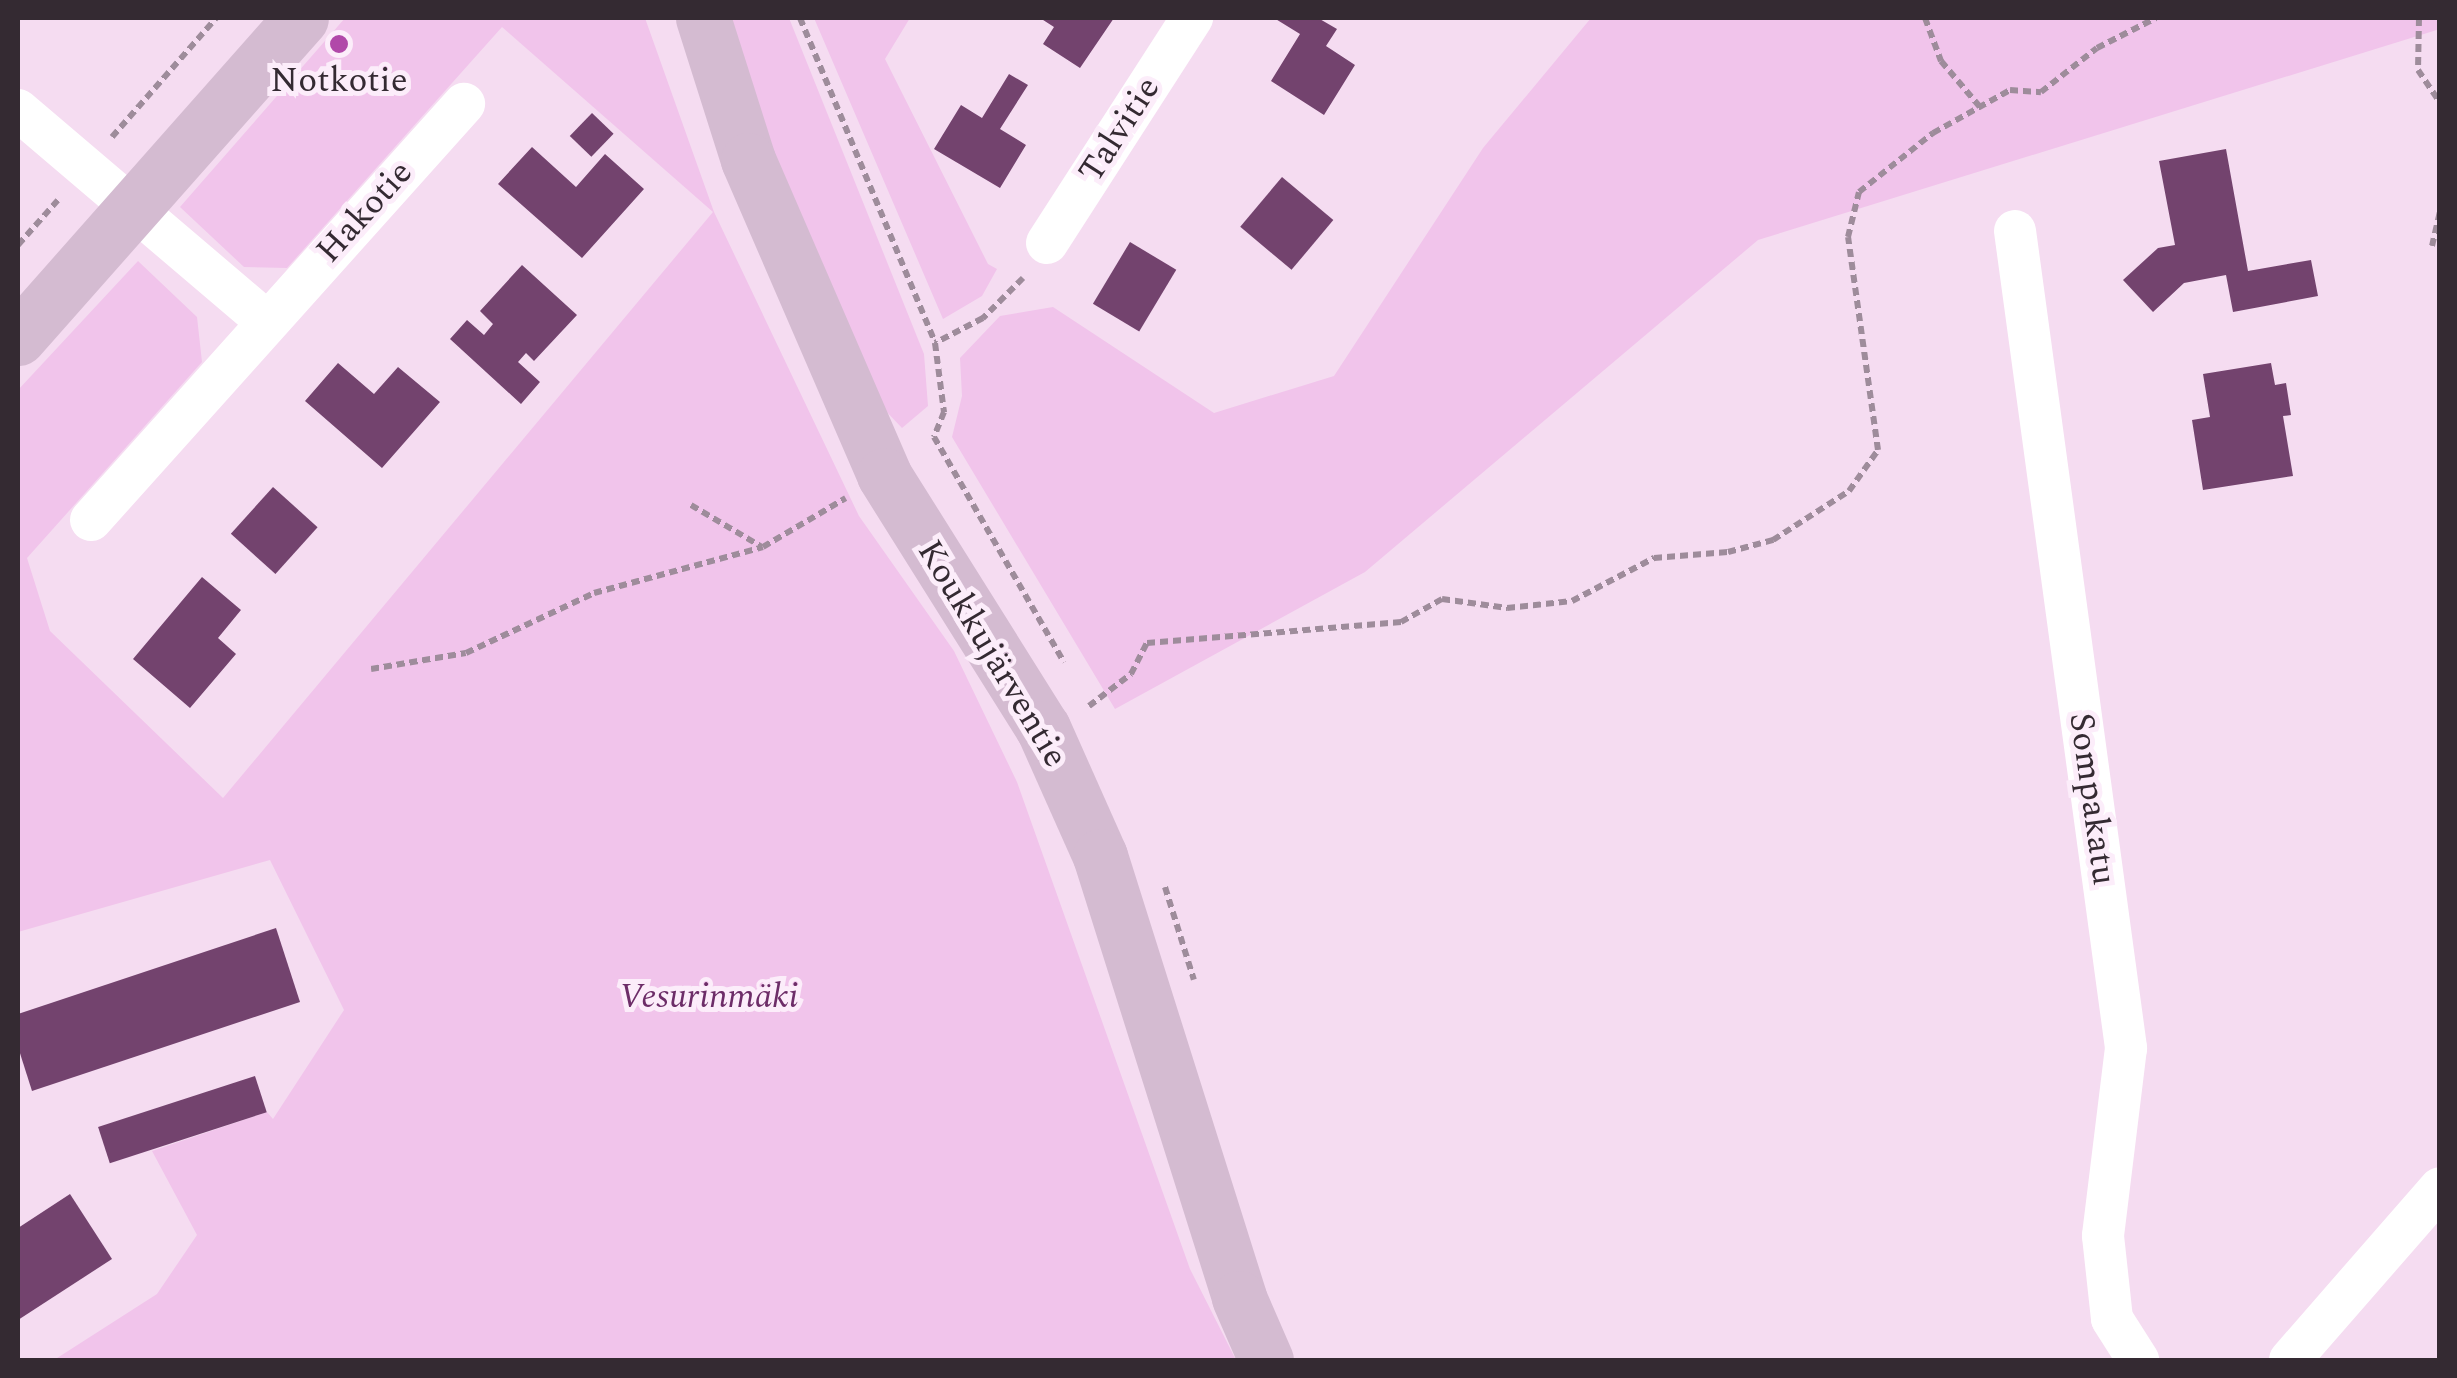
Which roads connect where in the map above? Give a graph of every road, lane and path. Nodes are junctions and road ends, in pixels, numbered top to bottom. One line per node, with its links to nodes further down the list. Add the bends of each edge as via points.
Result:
1 (216, 18): 13 (path)
2 (301, 18): 14 (street)
3 (703, 18): 23 (street, Koukkujärventie, via 748,160)
4 (800, 18): 22 (path)
5 (1192, 18): 17 (street, Talvitie)
6 (1924, 18): 11 (path, via 1941,61)
7 (2156, 18): 11 (path, via 2097,48 2041,92 2010,90)
8 (2419, 18): 9 (path, via 2418,70)
9 (2440, 103)
10 (464, 104): 20 (street, Hakotie)
11 (1980, 107): 28 (path, via 1933,133 1859,192 1848,237 1878,450 1848,491 1773,540 1728,552 1654,558 1572,600 1507,608 1442,599 1401,622 1147,643 1130,674)
12 (18, 110): 13 (street)
13 (85, 169): 14 (street); 18 (path)
14 (131, 208): 20 (street); 21 (street)
15 (2440, 212): 19 (path)
16 (2014, 231): 31 (street, Sompakatu, via 2126,1048 2103,1236 2112,1319)
17 (1047, 243)
18 (18, 246)
19 (2432, 246)
20 (266, 320): 25 (street, Hakotie)
21 (18, 338)
22 (935, 344)
23 (884, 475): 26 (path); 30 (street, Koukkujärventie, via 1043,728 1100,856 1239,1298)
24 (691, 505): 26 (path)
25 (91, 520)
26 (763, 547): 27 (path, via 594,593 466,653)
27 (371, 669)
28 (1089, 706)
29 (2440, 1188): 32 (street)
30 (1266, 1360)
31 (2138, 1360)
32 (2290, 1360)

